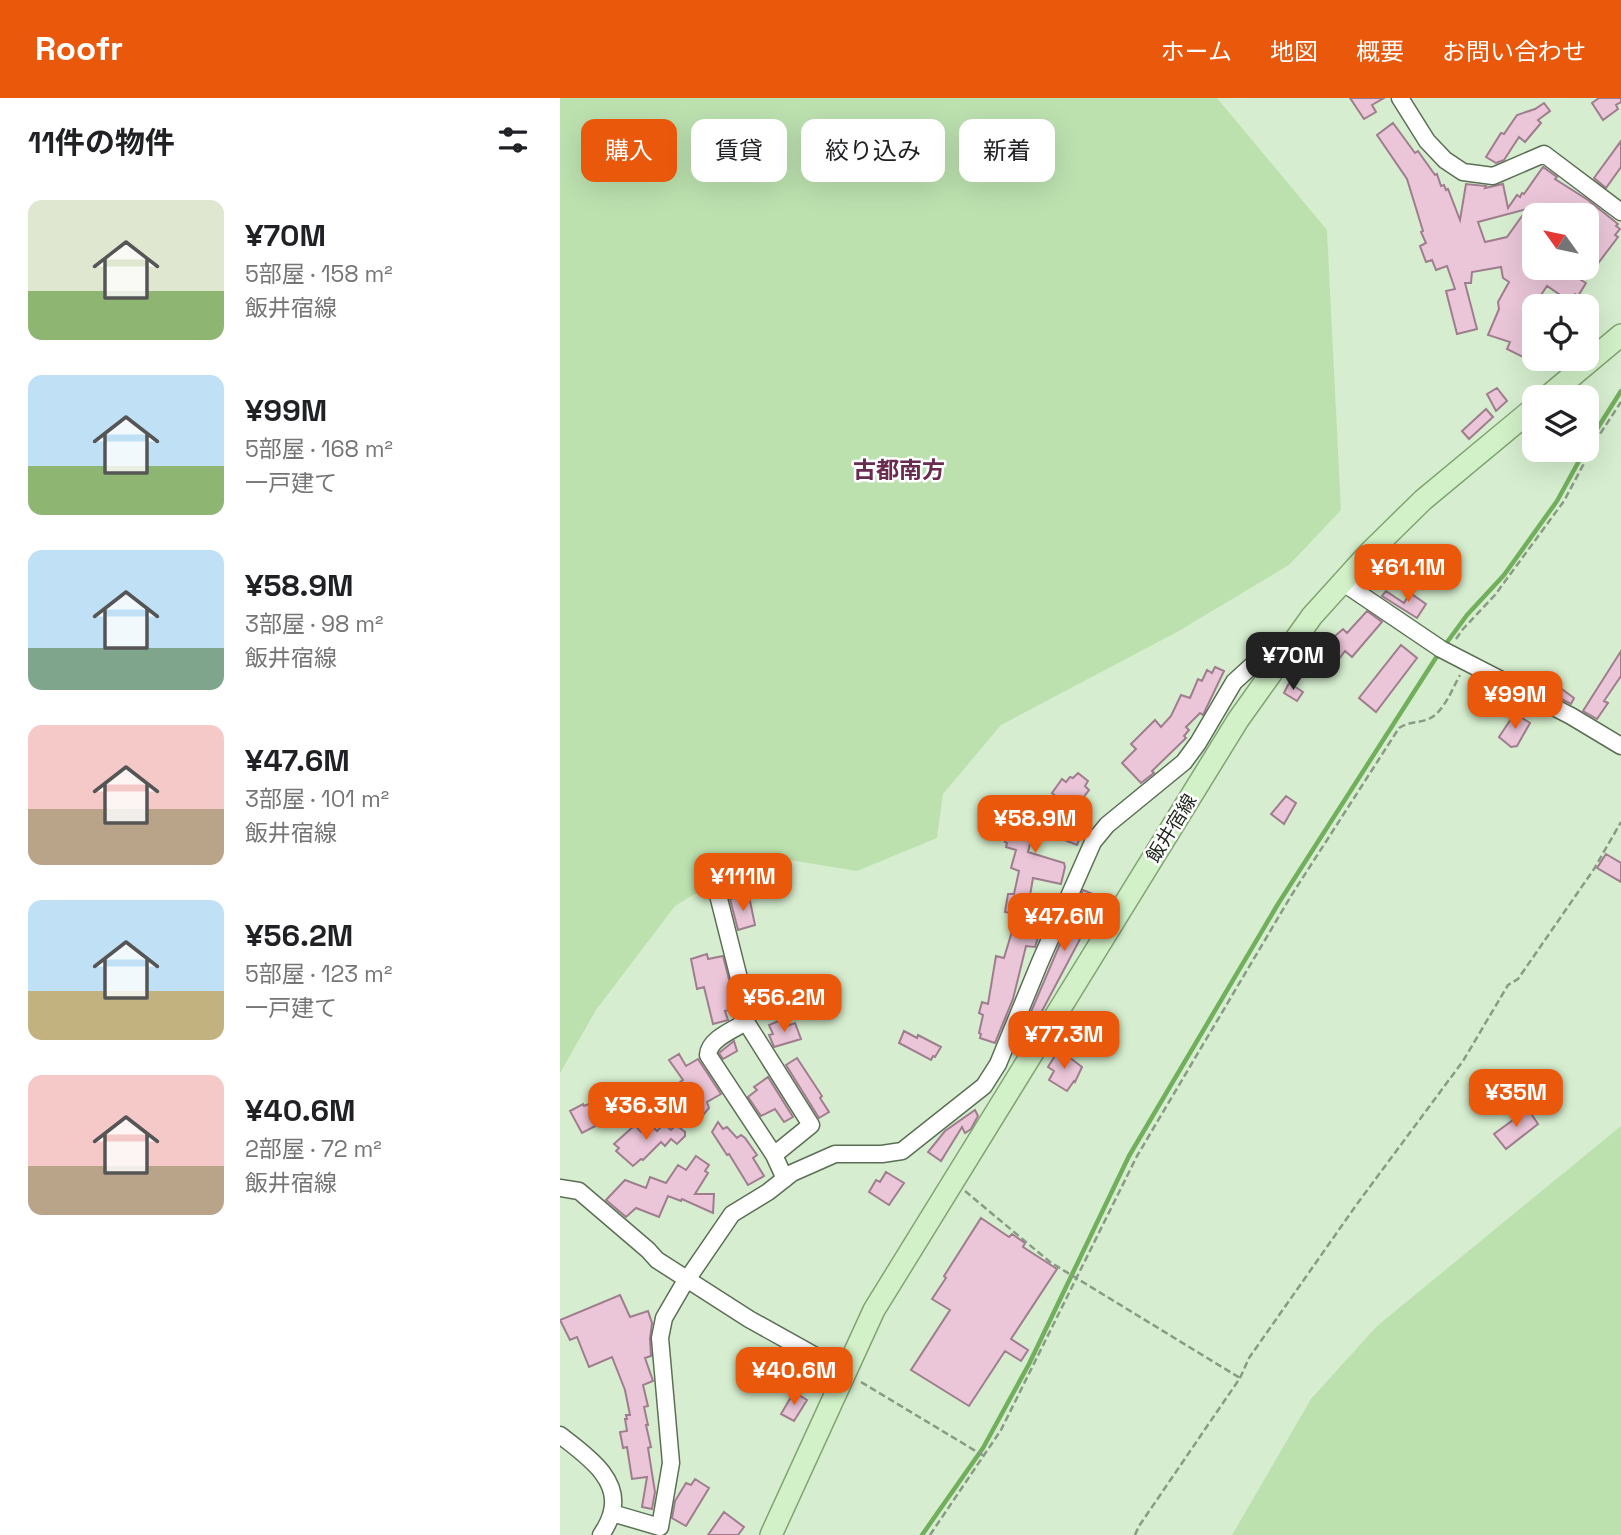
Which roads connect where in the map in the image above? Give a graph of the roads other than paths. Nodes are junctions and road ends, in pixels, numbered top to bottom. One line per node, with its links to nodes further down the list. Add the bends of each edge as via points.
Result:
1 (1400, 98): 2 (street, via 1427,141 1463,172 1493,176 1544,154)
2 (1621, 212)
3 (1621, 335): 4 (main road)
4 (1561, 385)
5 (1522, 418): 6 (main road, 飯井宿線, via 1423,500)
6 (1342, 582): 7 (main road, 飯井宿線); 8 (street, via 1447,652)
7 (1283, 657): 12 (street, via 1258,661 1234,682 1184,762 1107,825 1093,842 998,1064 984,1086 902,1151 835,1154); 15 (main road, 飯井宿線, via 1238,720 874,1310)
8 (1621, 746)
9 (718, 895): 10 (street)
10 (746, 1022): 11 (street, via 811,1125); 11 (street, via 708,1051)
11 (774, 1155): 12 (street)
12 (785, 1179): 14 (street, via 732,1214)
13 (560, 1188): 14 (street, via 579,1191 657,1260)
14 (687, 1279): 15 (street); 18 (street, via 664,1318 660,1338 671,1463)
15 (846, 1373): 20 (main road, 飯井宿線)
16 (560, 1435): 17 (street, via 595,1462 612,1490)
17 (612, 1513): 18 (street); 19 (street)
18 (664, 1532)
19 (601, 1535)
20 (771, 1535)

